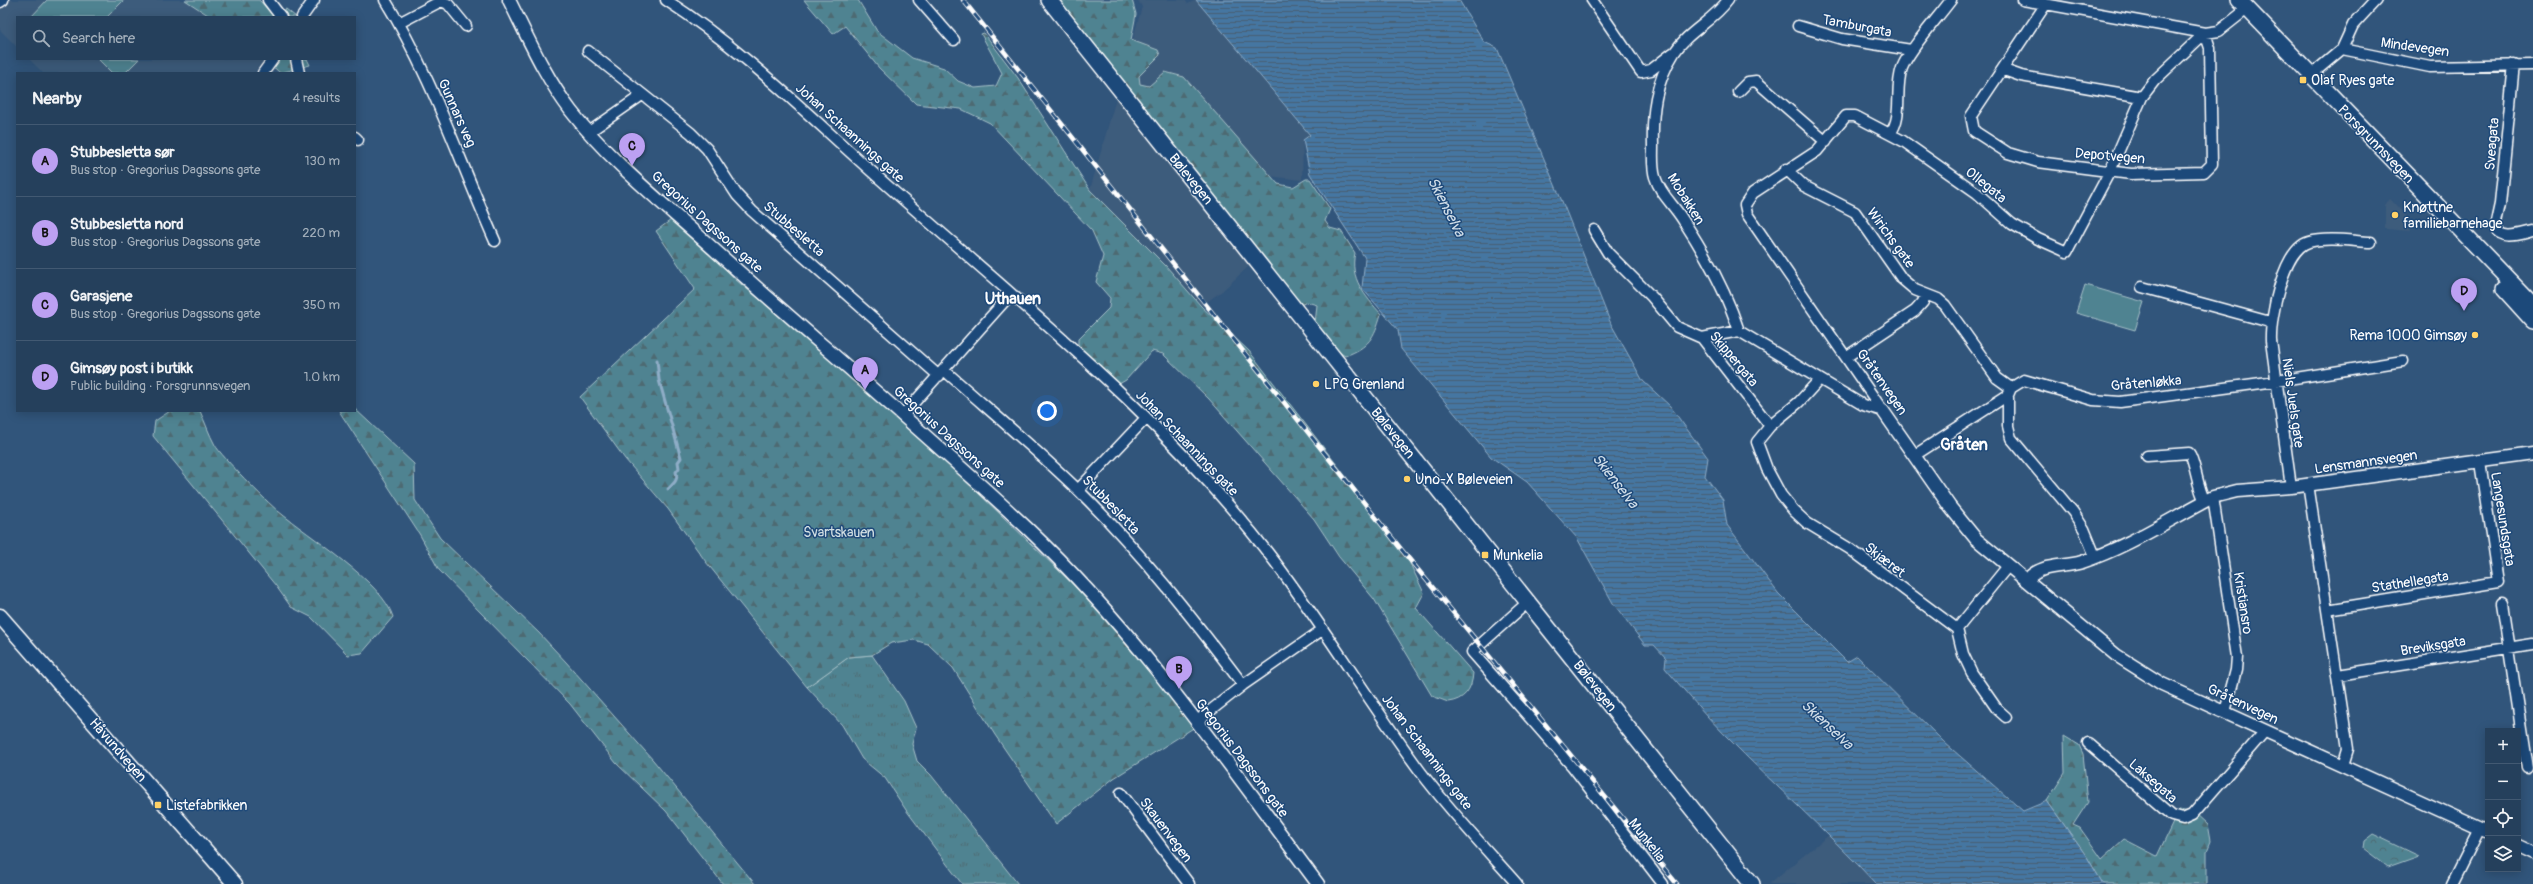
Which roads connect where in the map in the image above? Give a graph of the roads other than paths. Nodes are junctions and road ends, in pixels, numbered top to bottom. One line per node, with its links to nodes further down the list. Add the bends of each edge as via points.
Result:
1 (3, 0): 14 (street)
2 (268, 0): 17 (street)
3 (314, 0): 18 (street)
4 (385, 0): 19 (street, Gunnars veg)
5 (509, 0): 39 (street, Gregorius Dagssons gate, via 541,65 566,104)
6 (666, 0): 50 (street, Johan Schaannings gate, via 696,19 733,48)
7 (919, 0): 23 (street)
8 (1048, 0): 79 (main road, Bølevegen)
9 (1592, 0): 27 (street, Mobakken, via 1641,72 1651,70 1669,54)
10 (1728, 0): 27 (street, Mobakken, via 1687,37)
11 (1951, 0): 25 (street, via 1920,42)
12 (2023, 0): 15 (street)
13 (2376, 0): 24 (street, via 2353,25)
14 (0, 2)
15 (2046, 4): 22 (street); 32 (street, Depotvegen)
16 (2243, 4): 22 (street, via 2219,31); 35 (main road, Porsgrunnsvegen)
17 (281, 16)
18 (303, 16)
19 (399, 23): 20 (street, via 440,0 448,4); 47 (street, Gunnars veg, via 438,100)
20 (466, 26)
21 (1798, 26): 25 (street, Tamburgata, via 1842,39)
22 (2205, 33): 38 (street, via 2155,80); 43 (street, Depotvegen, via 2210,48 2213,156 2209,169 2198,172 2131,174)
23 (954, 40)
24 (2342, 49): 30 (street, Mindevegen, via 2430,67 2462,68); 35 (street)
25 (1911, 50): 40 (street, via 1902,69 1898,121)
26 (588, 52): 37 (street, Stubbesletta)
27 (1674, 53): 55 (street, Mobakken, via 1657,88 1653,105 1655,176 1660,188 1682,218 1719,279)
28 (272, 60): 33 (street)
29 (296, 60): 34 (street)
30 (2514, 64): 31 (street, Mindevegen); 46 (street, Sveagata, via 2500,204 2495,227 2500,234 2508,236)
31 (2533, 65)
32 (2004, 70): 38 (street, via 2021,76); 43 (street, Depotvegen, via 1971,116 1974,131 2008,153 2038,162)
33 (264, 72)
34 (299, 72)
35 (2311, 75): 44 (main road, Porsgrunnsvegen)
36 (1738, 92): 41 (street, via 1748,82 1756,81)
37 (642, 95): 39 (street); 59 (street, Stubbesletta, via 691,132 707,149 737,195 752,211)
38 (2142, 97): 43 (street)
39 (589, 132): 64 (street, Gregorius Dagssons gate, via 668,208)
40 (1890, 134): 41 (street, Ollegata, via 1850,115 1843,119); 43 (street, Ollegata, via 1971,190 2012,224 2067,252)
41 (1826, 142): 42 (street, via 1817,151)
42 (1786, 169): 51 (street, Wirichs gate, via 1804,186 1855,212 1902,279); 57 (street, Gråtenvegen, via 1753,193 1745,205 1747,214)
43 (2110, 171)
44 (2447, 218): 52 (main road, Porsgrunnsvegen); 53 (main road, Porsgrunnsvegen)
45 (1594, 230): 56 (street, Skippergata, via 1608,253 1677,326)
46 (2533, 231)
47 (495, 241)
48 (2371, 242): 54 (street, Niels Juels gate, via 2320,241 2300,246 2294,251 2286,270)
49 (2142, 288): 54 (street)
50 (1010, 294): 59 (street); 65 (street, Johan Schaannings gate)
51 (1925, 295): 57 (street, via 1923,302 1915,311); 62 (street, Wirichs gate, via 1945,306)
52 (2533, 305)
53 (2533, 321)
54 (2270, 322): 61 (street, Niels Juels gate)
55 (1739, 331): 56 (street); 60 (street)
56 (1702, 338): 66 (street, Skippergata)
57 (1846, 358): 63 (street, Gråtenvegen)
58 (2403, 361): 61 (street, Gråtenløkka)
59 (941, 373): 64 (street); 73 (street, Stubbesletta)
60 (1819, 380): 63 (street, via 1863,405); 66 (street, via 1800,402)
61 (2276, 381): 62 (street, Gråtenløkka, via 2120,402 2093,400 2024,380); 72 (street, Niels Juels gate)
62 (2010, 392): 68 (street, Gråtenløkka); 75 (street, via 2008,426 2011,438 2073,512 2084,529)
63 (1883, 411): 68 (street, Gråtenvegen)
64 (902, 416): 91 (street, Gregorius Dagssons gate, via 1000,503 1071,572 1114,619)
65 (1146, 418): 73 (street); 84 (street, Johan Schaannings gate, via 1199,473 1275,562)
66 (1770, 426): 83 (street, Skjæret, via 1759,438 1757,446 1781,495 1794,511 1807,523 1850,549)
67 (2533, 454): 70 (street, Lensmannsvegen)
68 (1915, 455): 76 (street, Gråtenvegen, via 1965,525 1984,546)
69 (2147, 456): 74 (street, via 2188,453 2199,491)
70 (2480, 462): 71 (street, Lensmannsvegen); 78 (street, Langesundsgata)
71 (2308, 484): 72 (street, Lensmannsvegen); 81 (street)
72 (2291, 487): 74 (street, Lensmannsvegen, via 2237,491)
73 (1078, 490): 88 (street, Stubbesletta, via 1136,550 1179,600)
74 (2209, 499): 75 (street, Lensmannsvegen); 89 (street, Kristiansro, via 2237,657)
75 (2095, 556): 77 (street, Lensmannsvegen, via 2072,565 2041,569)
76 (2008, 566): 77 (street, Gråtenvegen); 83 (street)
77 (2028, 579): 89 (street, Gråtenvegen, via 2131,666 2162,684)
78 (2498, 582): 81 (street, Stathellegata)
79 (1528, 602): 104 (street, Munkelia, via 1472,652 1573,767); 105 (main road, Bølevegen)
80 (2502, 603): 86 (street)
81 (2327, 610): 87 (street)
82 (0, 616): 100 (main road, Håvundvegen)
83 (1957, 629): 90 (street, via 1963,654 1972,673 1997,709)
84 (1322, 630): 88 (street); 103 (street, Johan Schaannings gate, via 1420,770)
85 (2533, 644): 86 (street, Breviksgata)
86 (2508, 648): 87 (street, Breviksgata); 95 (street)
87 (2338, 675): 94 (street, via 2348,749)
88 (1243, 685): 91 (street)
89 (2225, 712): 92 (street, Gråtenvegen)
90 (2006, 717)
91 (1196, 722): 102 (street, Gregorius Dagssons gate)
92 (2265, 731): 93 (street, Laksegata, via 2192,816 2183,819 2172,816); 94 (street, Gråtenvegen)
93 (2088, 743)
94 (2343, 765): 97 (street, Gråtenvegen)
95 (2526, 769)
96 (1121, 793): 101 (street, Skauenvegen)
97 (2484, 830): 106 (street)
98 (2521, 847): 99 (street)
99 (2533, 853)
100 (235, 884)
101 (1189, 884)
102 (1318, 884)
103 (1517, 884)
104 (1663, 884)
105 (1752, 884)
106 (2452, 884)

